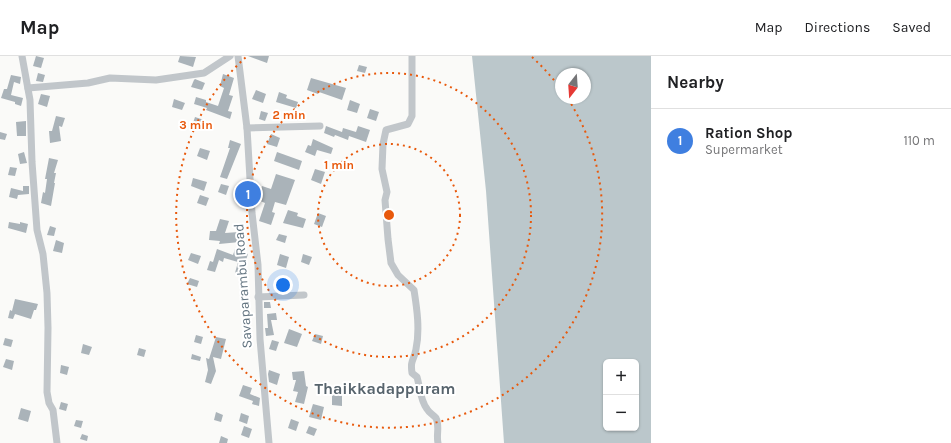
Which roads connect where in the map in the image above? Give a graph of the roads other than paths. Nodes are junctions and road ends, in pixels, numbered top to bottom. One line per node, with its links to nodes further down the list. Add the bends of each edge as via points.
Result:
1 (22, 56): 5 (street)
2 (230, 56): 5 (street, via 204,74 156,80 110,78 88,83)
3 (238, 56): 7 (street, Savaparambu Road)
4 (412, 56): 12 (street, via 412,116 408,124 386,130 382,169 387,192 385,200 391,263 398,275 414,290 417,324 416,350 410,363 412,373 417,376 422,400 436,418)
5 (28, 88): 10 (street, via 37,230 43,254 47,293 47,392 48,403 53,410)
6 (320, 126): 7 (street)
7 (247, 128): 9 (street, Savaparambu Road, via 258,265)
8 (304, 295): 9 (street)
9 (258, 297): 11 (street, Savaparambu Road)
10 (57, 443)
11 (269, 443)
12 (438, 443)

